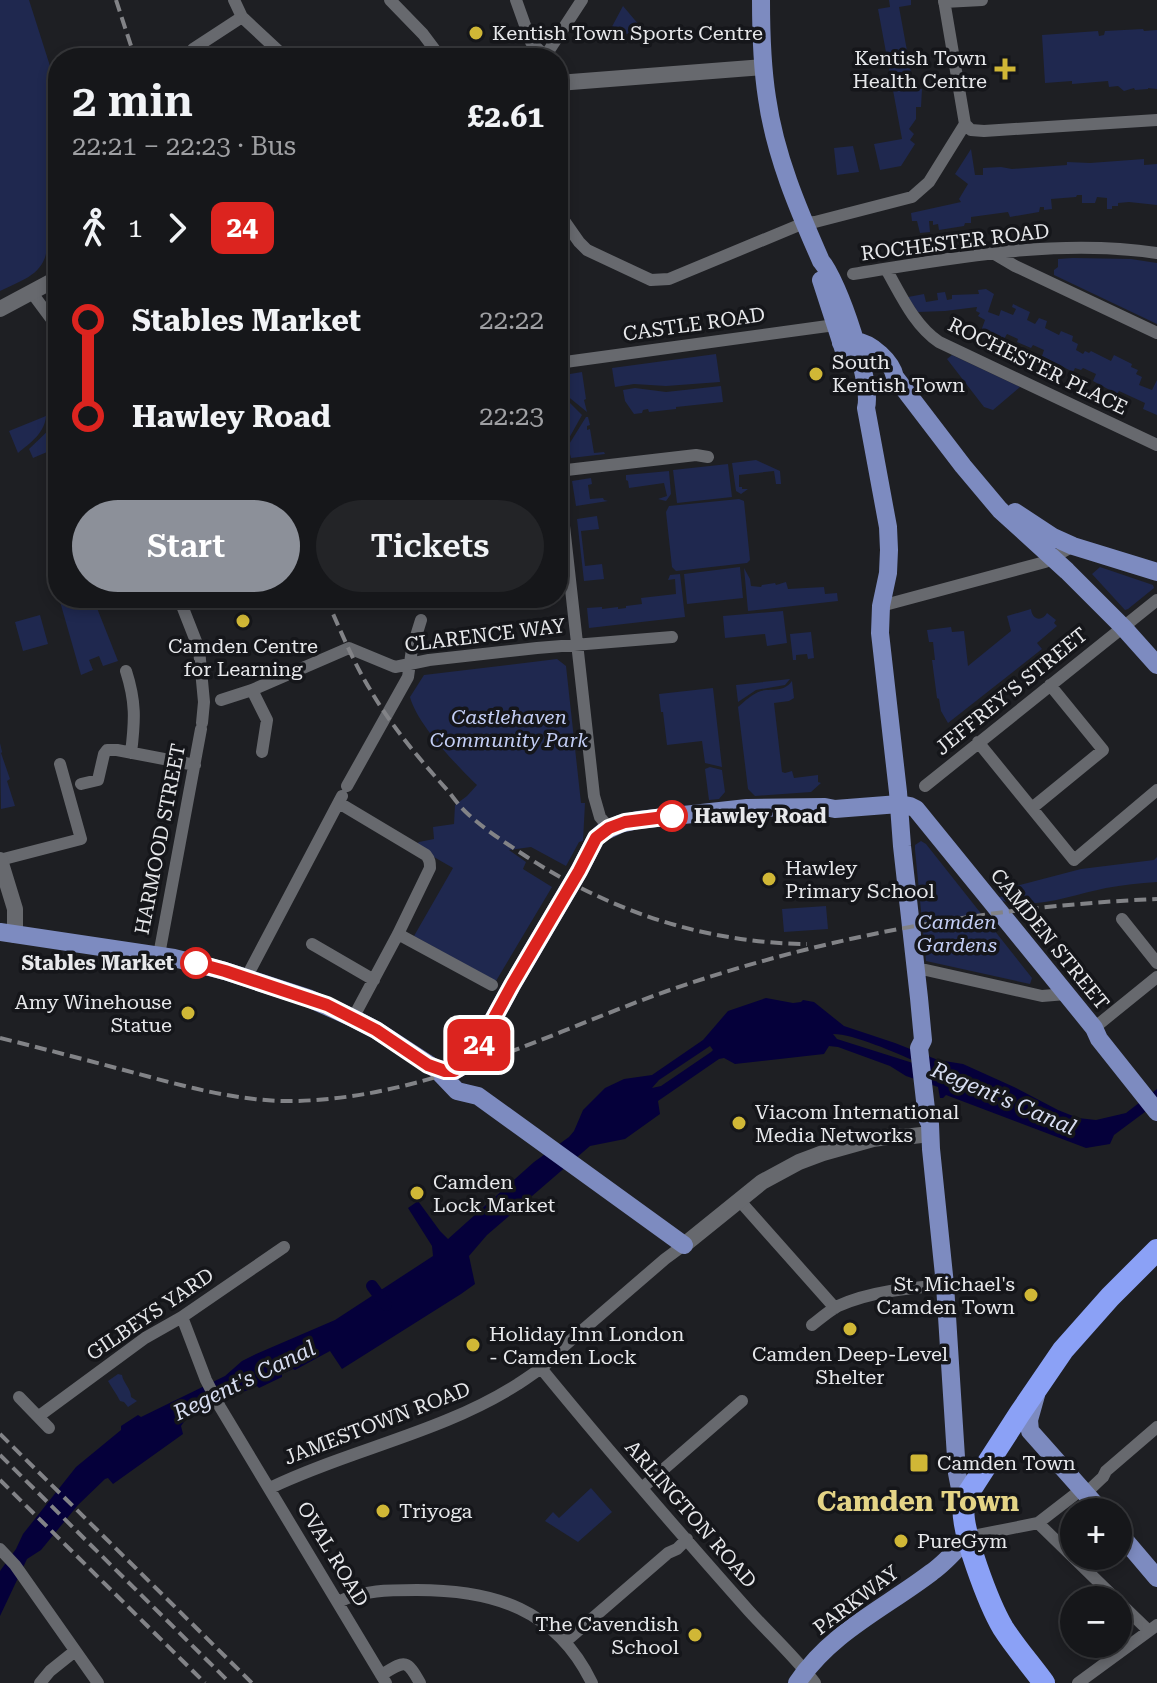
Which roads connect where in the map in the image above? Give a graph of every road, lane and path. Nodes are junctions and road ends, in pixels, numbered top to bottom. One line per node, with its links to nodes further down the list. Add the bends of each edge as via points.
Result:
1 (234, 0): 8 (street)
2 (390, 0): 11 (street)
3 (516, 0): 12 (street)
4 (582, 0): 13 (street)
5 (761, 0): 14 (main road)
6 (982, 0): 7 (street)
7 (944, 1): 17 (street)
8 (242, 17): 9 (street); 10 (street)
9 (195, 48)
10 (275, 48)
11 (434, 48)
12 (536, 48)
13 (550, 48)
14 (764, 67): 15 (street); 18 (main road, via 772,126)
15 (568, 82)
16 (1157, 120): 17 (street, via 984,131)
17 (965, 124): 18 (street, via 929,182 912,197)
18 (804, 223): 19 (street, via 657,280 587,250); 29 (main road, via 828,269)
19 (568, 226)
20 (993, 253): 21 (street, ROCHESTER ROAD, via 1094,248); 22 (street, ROCHESTER ROAD); 28 (street)
21 (1157, 253)
22 (886, 269): 23 (street, ROCHESTER ROAD); 31 (street, ROCHESTER PLACE, via 913,315 939,342)
23 (853, 274)
24 (48, 284): 25 (street)
25 (32, 293): 26 (street); 27 (street)
26 (0, 309)
27 (48, 315)
28 (1157, 333)
29 (847, 343): 30 (street, CASTLE ROAD, via 795,329); 34 (main road, via 895,377); 40 (main road, via 869,398 866,408 888,527 888,573)
30 (568, 362)
31 (1157, 445)
32 (708, 457): 33 (street)
33 (568, 471)
34 (994, 501): 35 (main road); 36 (main road)
35 (1073, 546): 36 (street); 38 (main road)
36 (1053, 557): 40 (street); 43 (main road)
37 (568, 558): 45 (street)
38 (1157, 572)
39 (1157, 600): 43 (street, JEFFREY'S STREET)
40 (881, 606): 61 (main road, via 882,662)
41 (183, 608): 56 (street, HARMOOD STREET, via 199,649 204,702)
42 (421, 620): 46 (street)
43 (1123, 627): 47 (main road); 49 (street, JEFFREY'S STREET)
44 (672, 637): 45 (street, CLARENCE WAY)
45 (578, 643): 46 (street, CLARENCE WAY); 63 (street, via 594,796)
46 (410, 664): 50 (street, CLARENCE WAY, via 395,667 349,648); 60 (street, via 408,677)
47 (1157, 665)
48 (126, 671): 54 (street, via 134,695)
49 (1050, 685): 52 (street, JEFFREY'S STREET); 62 (street, via 1103,750)
50 (252, 690): 51 (street, CLARENCE WAY); 53 (street, via 267,720)
51 (221, 700)
52 (978, 742): 58 (street, JEFFREY'S STREET); 62 (street)
53 (262, 752)
54 (131, 753): 56 (street); 57 (street, via 107,750 98,780)
55 (60, 764): 64 (street, via 81,839)
56 (195, 765): 69 (street, HARMOOD STREET)
57 (81, 784)
58 (925, 786)
59 (1157, 790): 62 (street, via 1074,860)
60 (343, 795): 67 (street, via 430,859); 73 (street)
61 (899, 804): 63 (main road, via 729,810); 71 (main road); 76 (main road, CAMDEN STREET, via 916,809)
62 (1032, 808)
63 (609, 828): 79 (main road, via 596,838)
64 (0, 860): 66 (street, via 15,909)
65 (1122, 919): 70 (street)
66 (7, 933): 69 (main road)
67 (398, 934): 74 (street); 75 (street)
68 (312, 944): 74 (street)
69 (159, 955): 73 (main road)
70 (1157, 963)
71 (917, 970): 76 (street, via 1042,996); 83 (main road, via 923,1039 919,1048)
72 (1157, 977): 78 (street)
73 (246, 978): 77 (main road)
74 (374, 980): 77 (street)
75 (492, 985)
76 (1066, 994): 78 (main road, CAMDEN STREET)
77 (353, 1018): 80 (main road)
78 (1094, 1028): 82 (main road, CAMDEN STREET)
79 (466, 1064): 80 (main road, via 454,1071); 81 (main road, via 466,1080)
80 (436, 1069): 81 (main road, via 457,1091)
81 (478, 1096): 85 (main road)
82 (1151, 1104)
83 (930, 1129): 84 (street, via 823,1153 771,1176); 88 (main road)
84 (739, 1200): 85 (street); 89 (street)
85 (684, 1245): 92 (street, JAMESTOWN ROAD)
86 (284, 1247): 90 (street, GILBEYS YARD)
87 (1157, 1250): 93 (highway, via 1063,1350)
88 (945, 1285): 89 (street, via 874,1295); 103 (main road)
89 (835, 1308): 91 (street)
90 (182, 1317): 96 (street, GILBEYS YARD); 99 (street, OVAL ROAD, via 207,1383)
91 (812, 1325)
92 (540, 1367): 99 (street, JAMESTOWN ROAD, via 479,1406); 100 (street, ARLINGTON ROAD)
93 (1039, 1387): 101 (main road, via 1030,1431); 103 (highway)
94 (19, 1397): 96 (street)
95 (742, 1401): 100 (street)
96 (39, 1416): 98 (street)
97 (1157, 1427): 101 (street)
98 (49, 1428)
99 (270, 1488): 111 (street, OVAL ROAD)
100 (642, 1488): 106 (street, ARLINGTON ROAD)
101 (1084, 1491): 102 (main road); 104 (street)
102 (1090, 1498)
103 (963, 1504): 105 (highway)
104 (1038, 1523): 105 (street); 110 (street)
105 (968, 1537): 117 (main road, PARKWAY, via 931,1573 828,1647); 122 (highway, via 1004,1629)
106 (687, 1539): 114 (street); 117 (street, ARLINGTON ROAD)
107 (1132, 1549): 109 (main road)
108 (2, 1550): 115 (street)
109 (1157, 1578)
110 (1103, 1586)
111 (338, 1602): 114 (street, via 379,1590 471,1593 520,1608); 116 (street, OVAL ROAD)
112 (1132, 1611): 113 (street)
113 (1153, 1628): 123 (street)
114 (565, 1642): 121 (street)
115 (75, 1651): 118 (street); 119 (street)
116 (383, 1679): 120 (street, via 404,1664)
117 (806, 1679)
118 (40, 1683)
119 (98, 1683)
120 (420, 1683)
121 (592, 1683)
122 (1044, 1683)
123 (1078, 1683)

